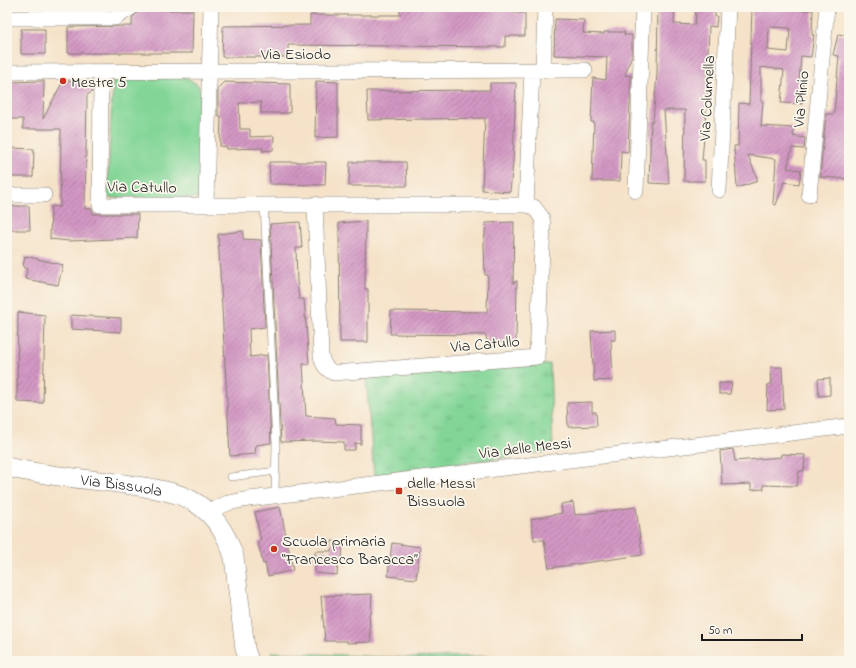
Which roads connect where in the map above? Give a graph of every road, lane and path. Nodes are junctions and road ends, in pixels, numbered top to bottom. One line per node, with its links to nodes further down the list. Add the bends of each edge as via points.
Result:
1 (132, 7): 7 (street, via 115,18)
2 (210, 7): 9 (street)
3 (545, 7): 10 (street)
4 (643, 7): 14 (street)
5 (728, 7): 13 (street, Via Columella)
6 (827, 7): 17 (street, Via Plinio)
7 (7, 18)
8 (586, 70): 10 (street, Via Esiodo)
9 (209, 71): 10 (street, Via Esiodo); 12 (street, Via Esiodo); 18 (street)
10 (538, 71): 21 (street)
11 (7, 72): 12 (street, Via Esiodo)
12 (101, 72): 18 (street, Via Catullo, via 100,205)
13 (719, 190)
14 (636, 191)
15 (7, 195): 16 (street)
16 (44, 195)
17 (809, 195)
18 (206, 204): 19 (street, Via Catullo)
19 (264, 204): 20 (street, Via Catullo); 24 (lane)
20 (315, 204): 21 (street, Via Catullo); 21 (street, Via Catullo, via 321,356 323,364 334,373 537,357 543,226 539,212 534,207)
21 (526, 205)
22 (849, 426): 26 (street, Via delle Messi)
23 (7, 467): 27 (street, Via Bissuola, via 165,492 190,500)
24 (276, 471): 25 (lane); 26 (lane)
25 (231, 477)
26 (274, 495): 27 (street, Via delle Messi, via 234,501)
27 (207, 512): 28 (street, Via Bissuola, via 223,531 234,557)
28 (245, 657)

